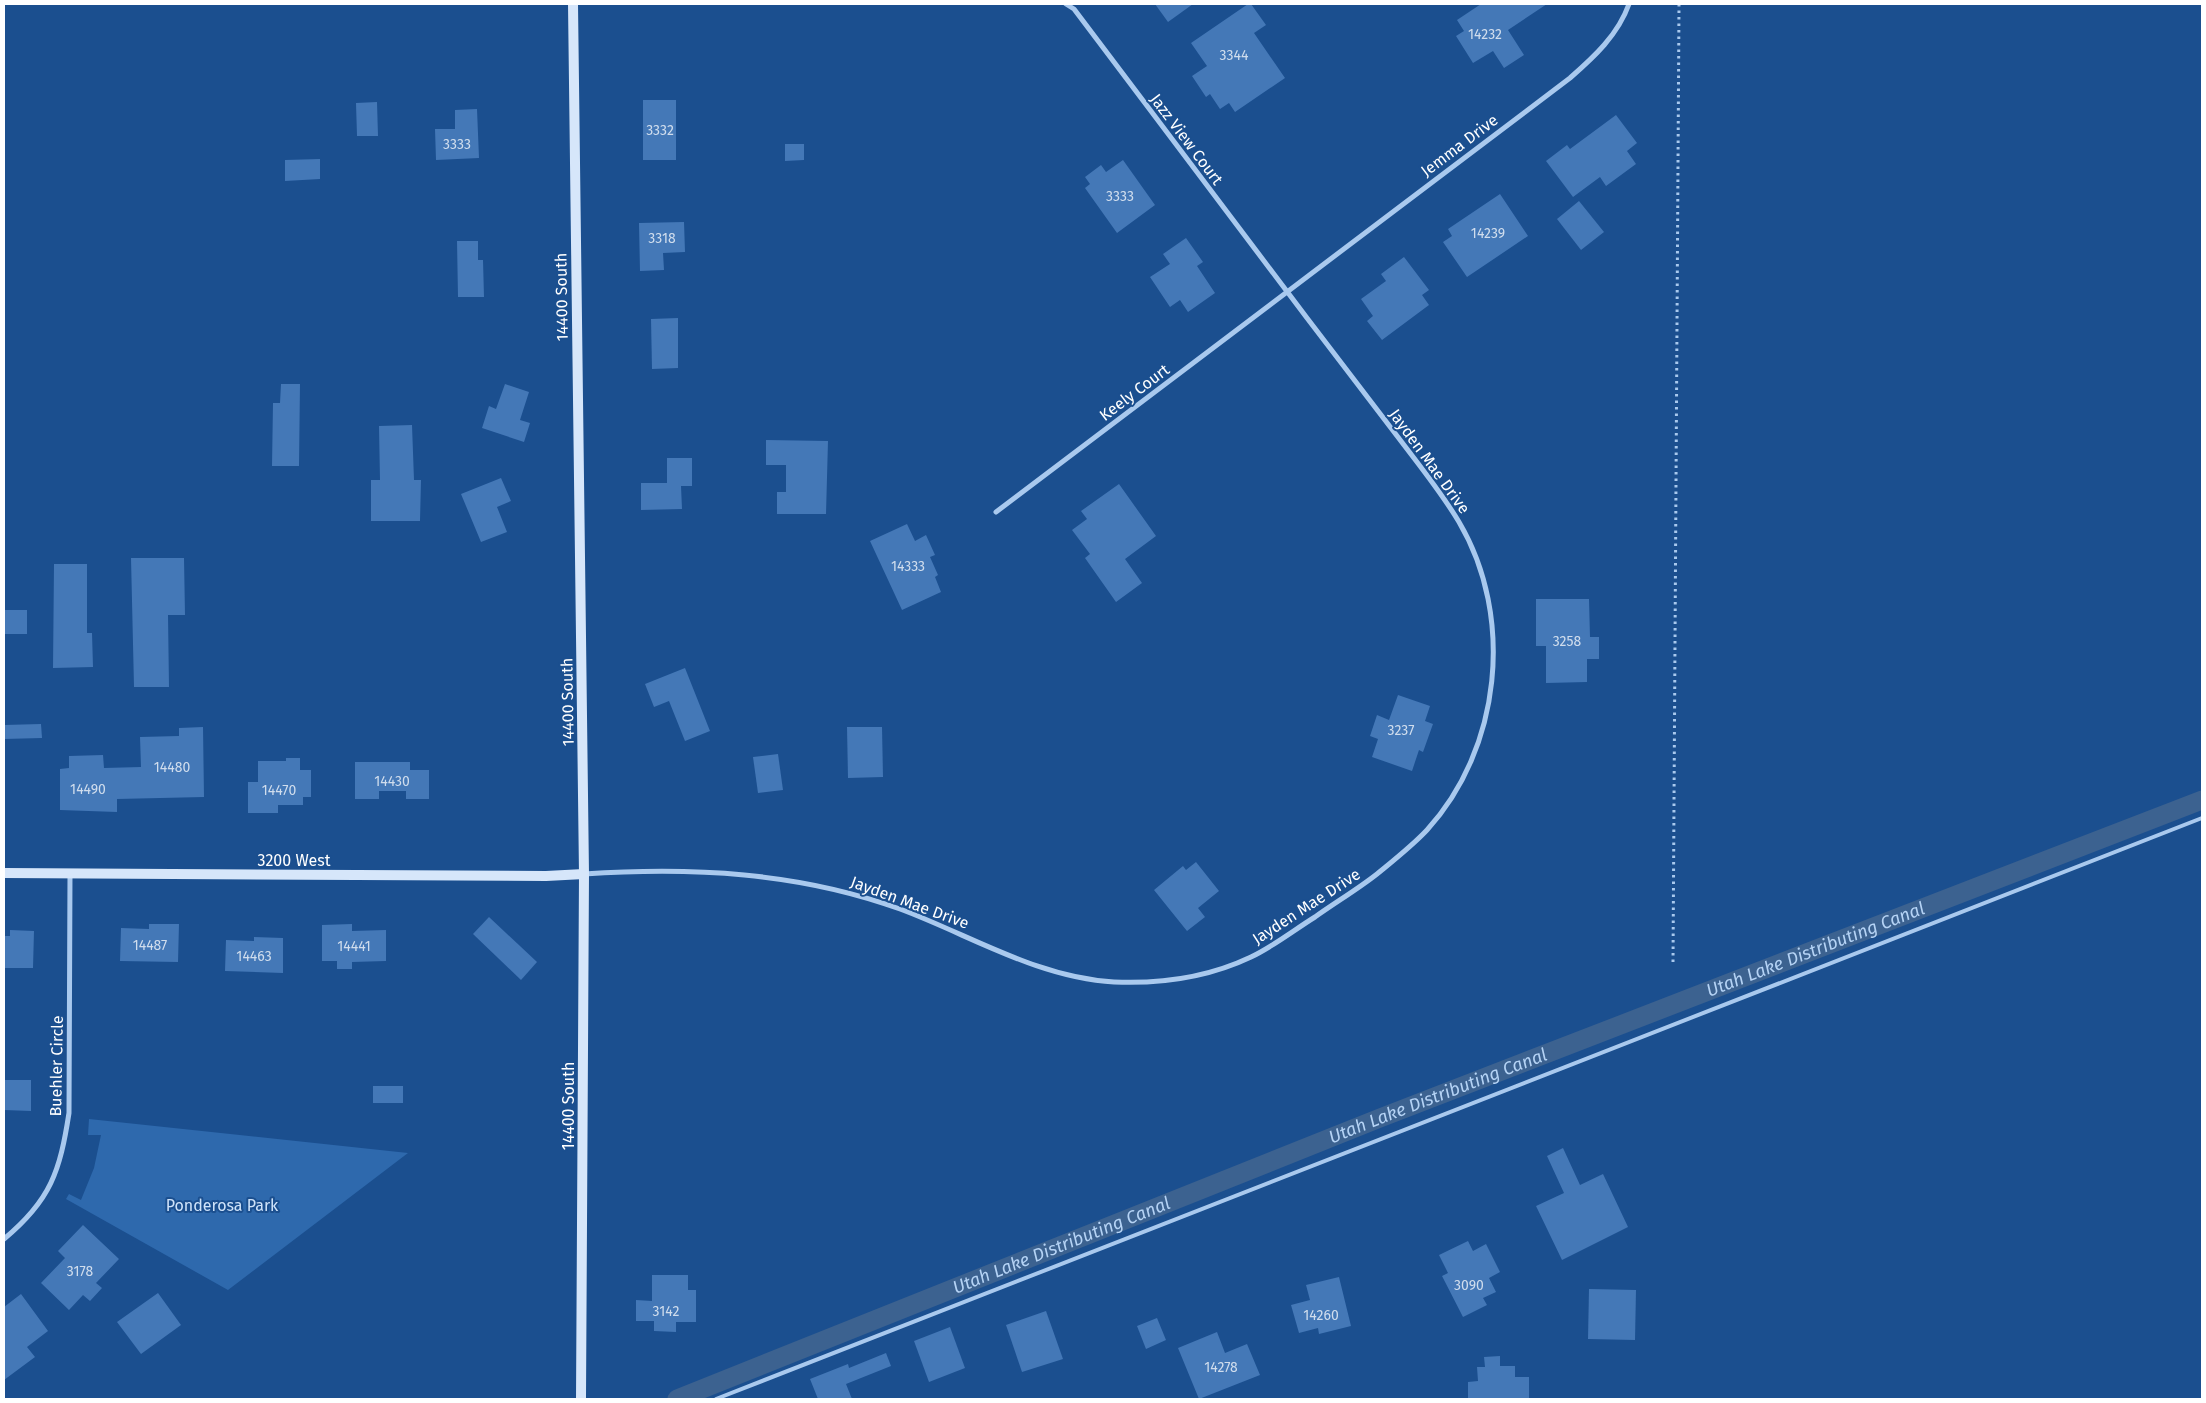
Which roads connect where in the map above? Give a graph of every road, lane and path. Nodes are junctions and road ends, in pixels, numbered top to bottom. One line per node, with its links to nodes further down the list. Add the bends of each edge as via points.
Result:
1 (573, 4): 10 (street, 14400 South)
2 (1066, 4): 5 (street, Jazz View Court, via 1074,9)
3 (1629, 4): 5 (street, Jemma Drive, via 1614,34 1596,56 1570,78)
4 (1679, 4): 11 (path)
5 (1287, 291): 6 (street, Keely Court); 10 (street, Jayden Mae Drive, via 1461,524 1477,560 1489,600 1492,686 1484,727 1467,770 1448,802 1428,829 1403,853 1253,956 1219,970 1151,982 1113,982 1077,977 1031,964 905,911 831,888 737,873 629,871)
6 (996, 512)
7 (2202, 818): 14 (lane)
8 (4, 873): 9 (street, 3200 West)
9 (70, 874): 10 (street, 3200 West); 12 (street, Buehler Circle, via 69,1113 64,1148 55,1177 42,1201)
10 (584, 874): 13 (street, 14400 South)
11 (1674, 962)
12 (4, 1239)
13 (581, 1399)
14 (716, 1399)

